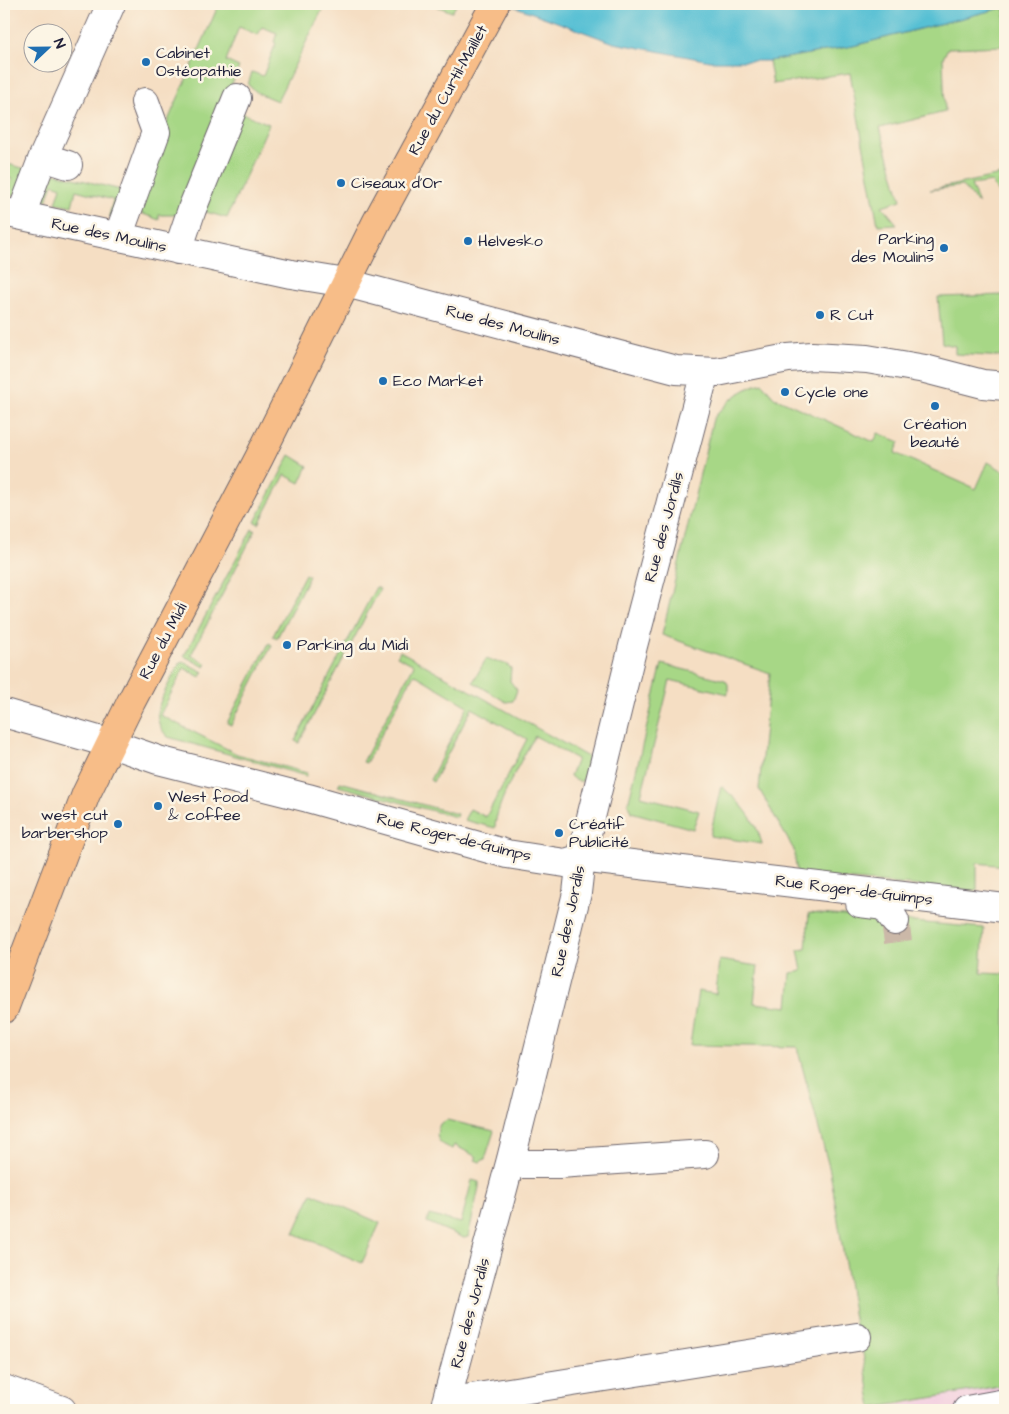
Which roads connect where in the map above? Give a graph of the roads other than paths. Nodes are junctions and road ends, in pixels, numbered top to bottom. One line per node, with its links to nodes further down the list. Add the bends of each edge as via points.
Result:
1 (111, 4): 5 (street, via 55,161)
2 (490, 14): 8 (main road, Rue du Curtil-Maillet)
3 (237, 98): 7 (street)
4 (145, 102): 6 (street, via 156,132)
5 (12, 213): 6 (street, Rue des Moulins)
6 (118, 237): 7 (street, Rue des Moulins)
7 (178, 250): 8 (street, Rue des Moulins)
8 (346, 283): 9 (street, Rue des Moulins, via 676,370); 12 (main road, Rue du Midi)
9 (705, 372): 10 (street, Rue des Moulins, via 812,356 867,359); 13 (street, Rue des Jordils)
10 (1005, 386)
11 (4, 713): 12 (street, Rue Roger-de-Guimps)
12 (112, 744): 13 (street, Rue Roger-de-Guimps, via 158,760 506,854 564,863); 17 (main road, Rue du Midi, via 86,794)
13 (581, 858): 14 (street, Rue Roger-de-Guimps); 19 (street, Rue des Jordils, via 577,893)
14 (783, 881): 15 (street, Rue Roger-de-Guimps); 16 (street, via 813,898 885,906)
15 (1005, 908)
16 (895, 921)
17 (4, 1008)
18 (705, 1154): 19 (street, via 559,1164 521,1164)
19 (511, 1159): 23 (street, Rue des Jordils)
20 (857, 1337): 23 (street)
21 (4, 1389): 24 (street)
22 (1005, 1403): 25 (street)
23 (445, 1406)
24 (62, 1410)
25 (967, 1410)

